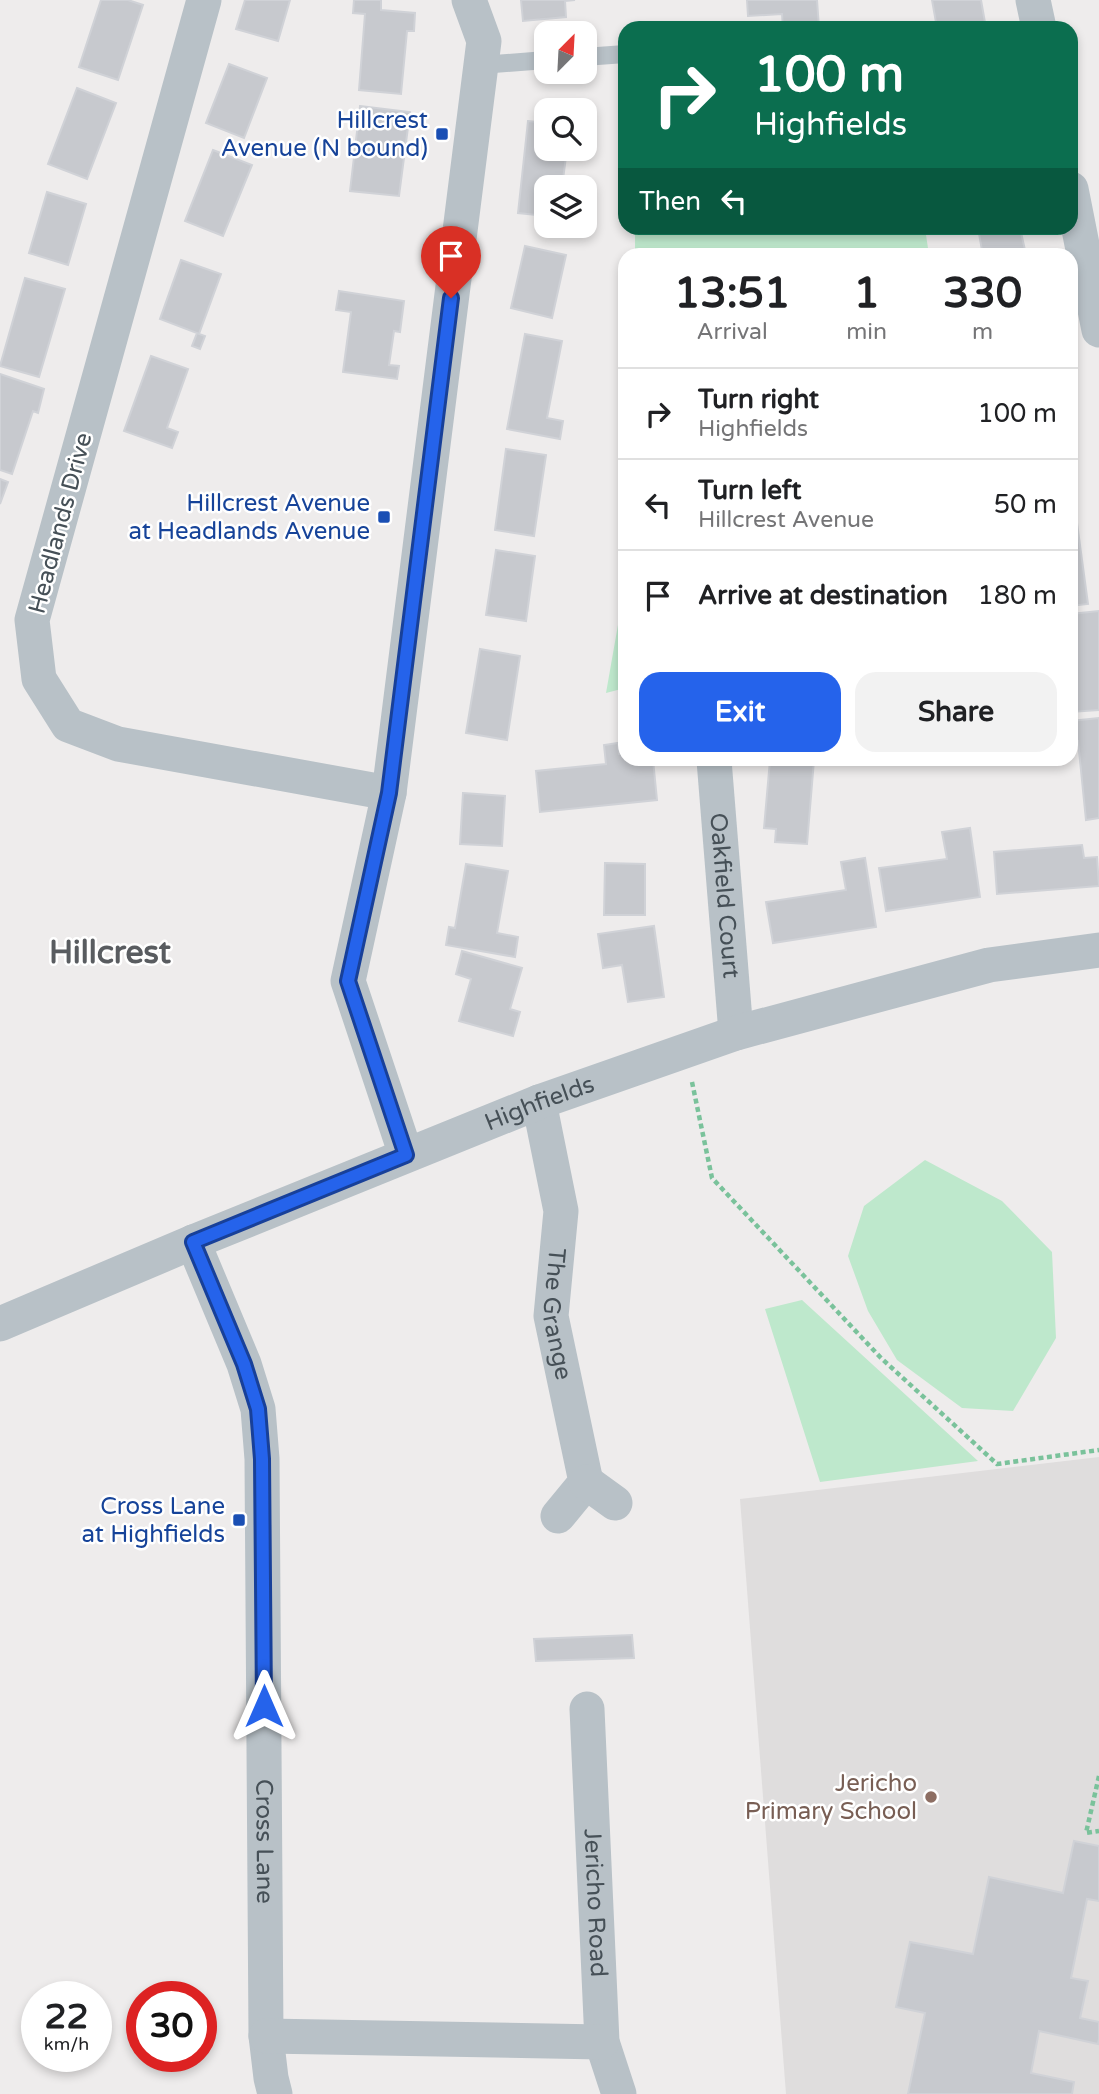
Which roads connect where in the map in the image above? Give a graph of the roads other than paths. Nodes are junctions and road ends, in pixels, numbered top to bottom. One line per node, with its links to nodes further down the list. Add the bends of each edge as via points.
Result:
1 (204, 0): 12 (street, Headlands Drive, via 32,621 39,679 68,725 118,744)
2 (469, 0): 8 (street, via 484,41)
3 (1033, 0): 4 (street)
4 (1038, 21)
5 (618, 55): 6 (lane)
6 (597, 56)
7 (534, 61): 8 (lane)
8 (481, 65): 12 (street)
9 (1078, 224): 10 (street)
10 (1099, 330)
11 (714, 766): 14 (street, Oakfield Court)
12 (389, 793): 16 (street, via 348,981)
13 (1099, 950): 14 (street, Highfields, via 989,965)
14 (736, 1033): 15 (street, Highfields)
15 (539, 1102): 16 (street, Highfields); 19 (street, The Grange, via 561,1211 551,1316)
16 (406, 1155): 17 (street, Highfields)
17 (193, 1242): 18 (street, Highfields); 23 (street, Cross Lane, via 258,1409)
18 (0, 1324)
19 (586, 1482): 20 (street); 21 (street)
20 (615, 1503)
21 (558, 1516)
22 (587, 1709): 24 (street, Jericho Road)
23 (266, 2036): 24 (street); 25 (street, Cross Lane)
24 (602, 2042): 26 (street, Jericho Road)
25 (275, 2094)
26 (619, 2094)

